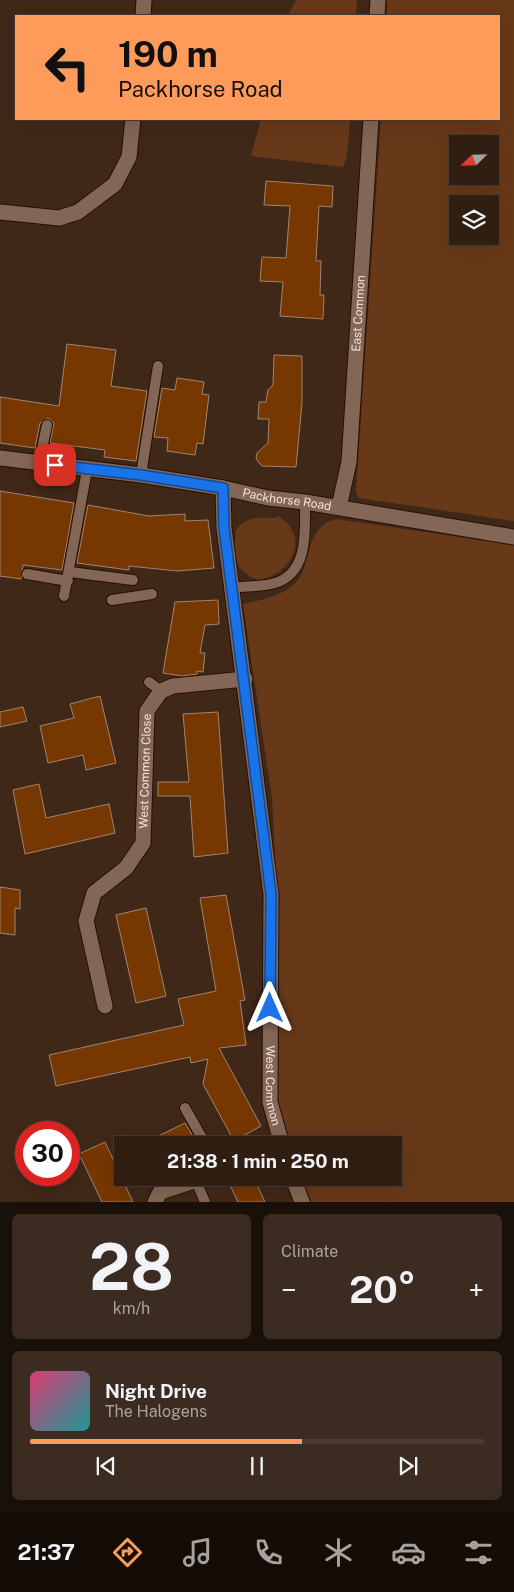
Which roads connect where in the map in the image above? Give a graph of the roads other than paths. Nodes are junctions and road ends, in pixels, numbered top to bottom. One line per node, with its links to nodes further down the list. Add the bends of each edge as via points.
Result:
1 (144, 0): 3 (street)
2 (378, 0): 4 (street)
3 (143, 15)
4 (377, 15)
5 (133, 120): 7 (street, via 129,157 114,184 78,212 59,218)
6 (371, 120): 16 (street, East Common, via 349,462)
7 (0, 212)
8 (158, 366): 13 (lane)
9 (47, 425): 11 (lane)
10 (0, 458): 11 (street, Packhorse Road)
11 (40, 463): 12 (street, Packhorse Road)
12 (87, 470): 13 (street, Packhorse Road); 19 (lane)
13 (141, 475): 14 (street, Packhorse Road)
14 (223, 488): 15 (street, Packhorse Road); 21 (street, West Common, via 224,528)
15 (305, 502): 16 (street, Packhorse Road); 21 (lane, via 305,533 299,564 290,575 275,583)
16 (339, 508): 17 (street, Packhorse Road)
17 (514, 537)
18 (27, 574): 19 (lane)
19 (69, 577): 20 (lane); 23 (lane)
20 (133, 580)
21 (232, 588): 25 (street, West Common)
22 (152, 594): 24 (lane)
23 (64, 596)
24 (112, 600)
25 (245, 680): 26 (street, West Common Close, via 155,687 147,711 143,843 126,868 94,893 86,921); 29 (street, West Common, via 271,894 270,1102)
26 (106, 1006)
27 (185, 1108): 28 (lane)
28 (201, 1136)
29 (277, 1136)
30 (178, 1186): 33 (street, via 160,1192)
31 (201, 1186): 34 (lane)
32 (296, 1186): 35 (street)
33 (155, 1202)
34 (205, 1202)
35 (302, 1202)

